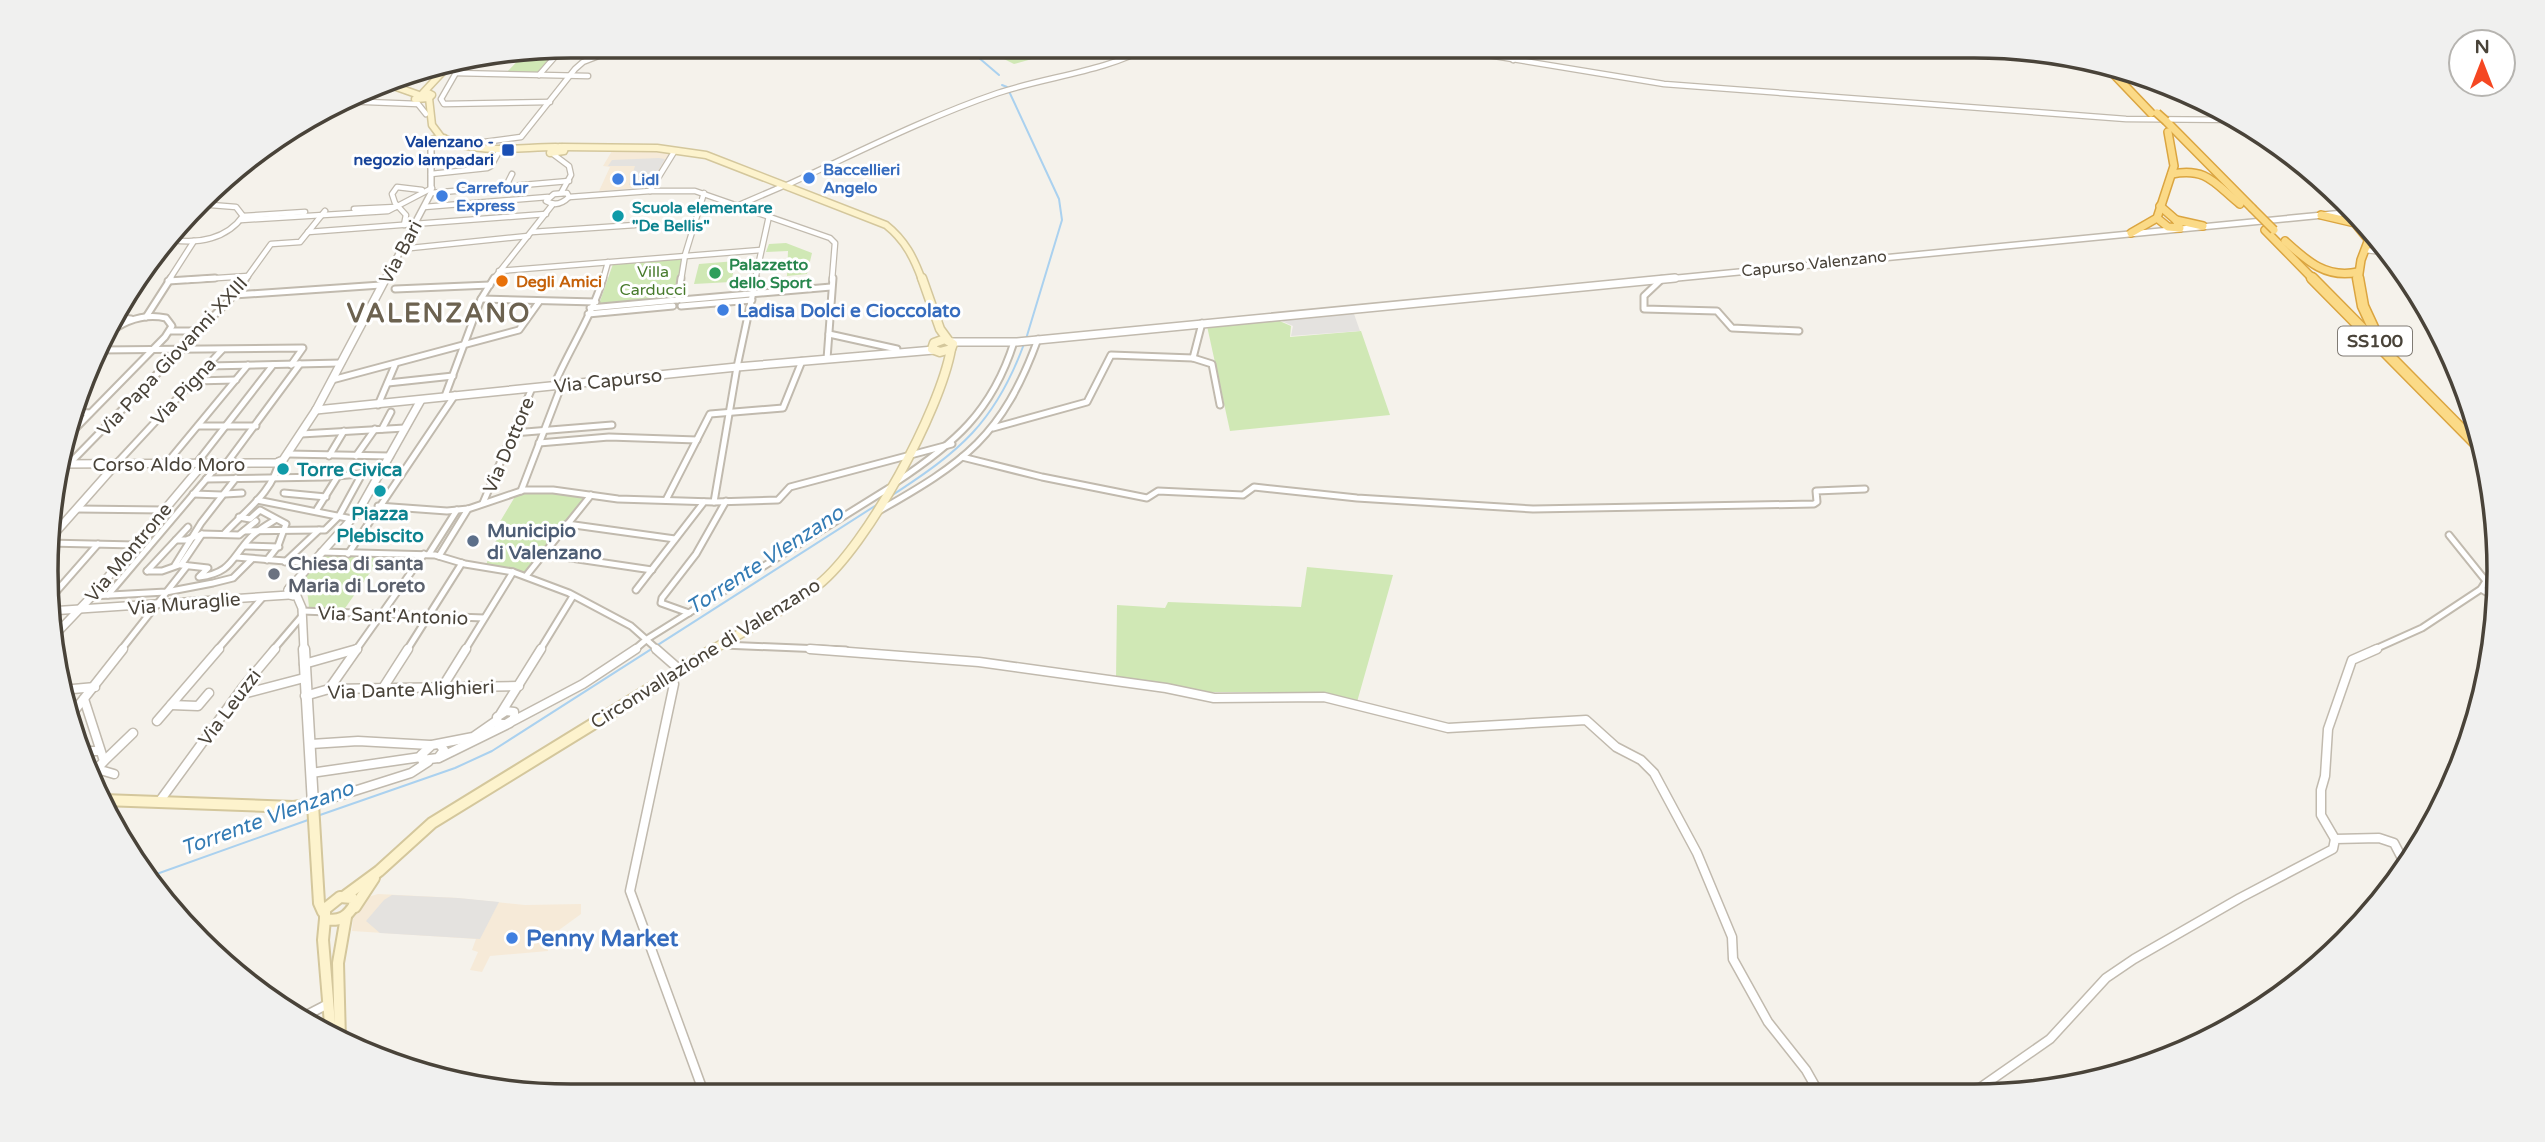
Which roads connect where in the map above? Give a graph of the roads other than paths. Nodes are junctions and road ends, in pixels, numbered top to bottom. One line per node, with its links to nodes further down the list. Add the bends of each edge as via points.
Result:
1 (593, 58): 9 (street)
2 (1129, 58): 30 (street, via 953,109)
3 (1503, 58): 5 (street)
4 (553, 59): 8 (street)
5 (1513, 60): 18 (street, via 1664,83 2126,119)
6 (455, 73): 8 (street); 16 (street, via 443,103)
7 (441, 74): 14 (main road)
8 (539, 75): 9 (street)
9 (569, 76): 10 (street); 16 (street)
10 (588, 76)
11 (2118, 78): 17 (highway, SS100)
12 (2125, 80): 17 (highway, SS100)
13 (397, 89): 14 (main road)
14 (422, 98): 15 (street); 20 (main road); 20 (main road)
15 (368, 100)
16 (550, 102): 22 (street, via 521,137)
17 (2158, 117): 19 (highway, SS100); 42 (highway, SS100)
18 (2217, 120)
19 (2168, 132): 27 (highway, SS100, via 2176,151); 42 (highway, SS100)
20 (438, 141): 22 (main road); 25 (street, via 429,152)
21 (484, 142): 22 (street)
22 (502, 145): 23 (main road); 25 (street, via 487,168)
23 (559, 152): 24 (main road); 28 (street, via 569,166); 30 (main road, via 657,148 695,152)
24 (674, 152): 30 (main road); 33 (street)
25 (431, 174): 32 (street)
26 (512, 174): 29 (street)
27 (2172, 174): 41 (highway, SS100); 42 (highway, SS100, via 2205,174)
28 (569, 181): 29 (street); 34 (street)
29 (506, 186): 32 (street)
30 (784, 186): 40 (street); 95 (main road, via 886,225 907,243)
31 (422, 190): 32 (street); 43 (street); 43 (street, via 397,187 392,194)
32 (432, 191): 44 (street, Via Bari)
33 (650, 191): 35 (street); 36 (street)
34 (561, 193): 36 (street); 37 (street)
35 (704, 193): 40 (street); 71 (street)
36 (569, 197): 38 (street)
37 (547, 199): 38 (street); 44 (street)
38 (553, 204): 46 (street)
39 (211, 205): 50 (street, via 236,207)
40 (739, 205): 49 (street)
41 (2160, 206): 51 (highway, SS100); 55 (highway)
42 (2245, 206): 57 (highway, SS100, bridge)
43 (398, 207): 45 (street); 53 (street, via 406,215)
44 (423, 209): 52 (street, Via Bari)
45 (323, 213): 50 (street); 58 (street)
46 (546, 215): 52 (street); 60 (street)
47 (2321, 215): 48 (highway, SS100); 56 (street)
48 (2343, 215)
49 (769, 216): 68 (street); 80 (street, via 835,243)
50 (242, 218): 64 (street, via 224,233)
51 (2157, 218): 55 (highway, via 2163,225); 59 (highway)
52 (414, 224): 53 (street); 67 (street, Via Bari)
53 (404, 225): 58 (street)
54 (635, 225): 60 (street)
55 (2176, 225): 56 (highway); 59 (street, Capurso Valenzano)
56 (2203, 226)
57 (2269, 230): 63 (highway, SS100); 153 (highway, SS100)
58 (309, 232): 66 (street, via 300,242)
59 (2131, 233): 76 (street, Capurso Valenzano)
60 (530, 234): 67 (street); 73 (street)
61 (278, 235): 66 (street, Via Papa Giovanni XXIII)
62 (179, 240): 64 (street)
63 (2284, 240): 74 (highway, via 2323,271 2340,276); 100 (highway, SS100)
64 (194, 241): 77 (street)
65 (2368, 242): 69 (highway, SS100)
66 (271, 244): 75 (street, Via Papa Giovanni XXIII)
67 (401, 249): 78 (street, Via Bari)
68 (761, 250): 71 (street); 83 (street)
69 (2365, 250): 70 (street); 74 (highway, SS100)
70 (2375, 251)
71 (685, 255): 72 (street); 85 (street)
72 (608, 261): 73 (street); 87 (street)
73 (499, 271): 79 (street)
74 (2358, 272): 100 (highway, SS100, via 2360,300)
75 (248, 276): 77 (street); 82 (street, Via Papa Giovanni XXIII)
76 (1663, 278): 93 (street, Capurso Valenzano); 98 (street, via 1644,296 1644,309 1717,311 1732,328)
77 (168, 281): 90 (street)
78 (381, 285): 82 (street); 115 (street, Via Bari)
79 (490, 285): 81 (street); 84 (street)
80 (831, 288): 83 (street); 99 (street)
81 (395, 289)
82 (234, 295): 97 (street, Via Papa Giovanni XXIII)
83 (753, 297): 85 (street); 122 (street)
84 (481, 299): 86 (street); 103 (street)
85 (679, 301): 88 (street); 88 (street, via 671,303 673,306)
86 (540, 302): 87 (street); 103 (street, via 519,330)
87 (596, 302): 89 (street)
88 (609, 310): 89 (street)
89 (589, 311): 128 (street)
90 (146, 317): 92 (street); 96 (street, via 166,318 171,321)
91 (124, 319): 92 (street)
92 (132, 320): 94 (street)
93 (1202, 323): 101 (street, Capurso Valenzano); 111 (street)
94 (120, 328)
95 (940, 329): 104 (main road); 105 (main road)
96 (170, 331): 97 (street); 108 (street)
97 (198, 331): 109 (street, Via Papa Giovanni XXIII)
98 (1799, 331)
99 (829, 334): 110 (street); 112 (street)
100 (2376, 334): 140 (highway, SS100)
101 (1036, 340): 102 (street, Capurso Valenzano); 147 (street, via 1020,385)
102 (1015, 342): 104 (street, Capurso Valenzano); 156 (street, via 997,391)
103 (464, 345): 120 (street); 123 (street)
104 (951, 345): 105 (main road); 105 (main road); 114 (main road, Circonvallazione di Valenzano)
105 (935, 347): 110 (street, Via Capurso); 114 (main road)
106 (222, 349): 109 (street); 118 (street, via 303,348); 121 (street, Via Pigna)
107 (108, 350): 108 (street)
108 (152, 350): 109 (street); 139 (street)
109 (180, 350): 165 (street, Via Papa Giovanni XXIII)
110 (899, 352): 112 (street, Via Capurso)
111 (1193, 358): 134 (street, via 1212,364); 147 (street, via 1111,355 1087,402)
112 (827, 359): 113 (street, Via Capurso)
113 (802, 361): 122 (street, Via Capurso); 136 (street, via 783,408)
114 (948, 362): 162 (main road, Circonvallazione di Valenzano, via 943,383)
115 (341, 363): 119 (street); 125 (street, Via Bari)
116 (248, 365): 117 (street); 121 (street); 124 (street)
117 (273, 365): 118 (street); 144 (street)
118 (291, 365): 119 (street)
119 (300, 365): 145 (street)
120 (395, 365): 125 (street); 127 (street)
121 (207, 366): 126 (street, Via Pigna)
122 (737, 367): 128 (street, Via Capurso); 136 (street)
123 (453, 376): 127 (street); 131 (street)
124 (236, 380): 126 (street); 143 (street)
125 (332, 380): 135 (street, Via Bari)
126 (192, 381): 164 (street, Via Pigna)
127 (388, 383): 133 (street)
128 (558, 385): 129 (street, Via Capurso); 150 (street)
129 (532, 388): 130 (street, Via Capurso); 152 (street, Via Dottore)
130 (455, 395): 131 (street, Via Capurso); 192 (street)
131 (445, 397): 132 (street, Via Capurso)
132 (421, 400): 133 (street, Via Capurso); 146 (street)
133 (378, 405): 135 (street, Via Capurso)
134 (1220, 405)
135 (316, 410): 151 (street, Via Bari)
136 (730, 411): 154 (street, via 710,414); 189 (street)
137 (83, 412): 139 (street)
138 (391, 412): 148 (street)
139 (90, 413): 141 (street)
140 (2465, 423)
141 (79, 424)
142 (612, 425): 150 (street)
143 (198, 426): 144 (street); 166 (street)
144 (224, 426): 145 (street); 167 (street)
145 (256, 426): 168 (street)
146 (405, 428): 148 (street); 160 (street)
147 (993, 428): 161 (street)
148 (379, 429): 149 (street); 159 (street)
149 (344, 431): 151 (street); 158 (street)
150 (544, 431): 152 (street); 155 (street)
151 (301, 433): 157 (street, Via Bari)
152 (513, 433): 190 (street, Via Dottore)
153 (2470, 437)
154 (697, 440): 155 (street, via 609,437); 186 (street)
155 (539, 443): 177 (street)
156 (952, 444): 162 (street); 175 (street)
157 (288, 454): 158 (street); 163 (street, Via Bari)
158 (329, 456): 159 (street)
159 (356, 456): 160 (street)
160 (390, 456): 169 (street)
161 (962, 457): 176 (street, via 1147,498 1158,491 1242,495 1254,487 1357,498 1572,509 1814,504 1816,491); 198 (street)
162 (904, 458): 175 (main road, Circonvallazione di Valenzano); 187 (street, via 790,487 778,500)
163 (279, 461): 168 (street, Corso Aldo Moro); 173 (street)
164 (117, 463): 165 (street, Corso Aldo Moro); 166 (street, Corso Aldo Moro); 193 (street)
165 (69, 464)
166 (166, 464): 167 (street, Corso Aldo Moro)
167 (200, 464): 168 (street, Corso Aldo Moro); 195 (street, Via Montrone)
168 (223, 464): 174 (street)
169 (381, 472): 170 (street); 201 (street)
170 (362, 474): 171 (street); 199 (street)
171 (338, 476): 173 (street); 184 (street)
172 (236, 478): 173 (street); 174 (street); 181 (street)
173 (272, 478): 185 (street)
174 (206, 479): 180 (street)
175 (889, 488): 198 (main road, Circonvallazione di Valenzano); 252 (street)
176 (1866, 489)
177 (521, 491): 183 (street); 190 (street)
178 (242, 493): 181 (street)
179 (284, 493): 182 (street)
180 (193, 494): 181 (street); 245 (street)
181 (222, 494): 214 (street)
182 (297, 494): 184 (street); 191 (street)
183 (591, 495): 186 (street); 204 (street)
184 (326, 497): 197 (street)
185 (257, 500): 191 (street); 200 (street)
186 (666, 500): 188 (street)
187 (726, 501): 189 (street); 252 (street, via 696,554 662,598 661,603)
188 (704, 502): 189 (street); 215 (street)
189 (714, 502)
190 (483, 503): 194 (street)
191 (288, 504): 197 (street)
192 (378, 506): 196 (street); 223 (street)
193 (76, 509): 195 (street); 206 (street)
194 (468, 509): 196 (street); 226 (street)
195 (164, 510): 219 (street, Via Montrone)
196 (457, 510): 224 (street)
197 (316, 511): 199 (street)
198 (877, 512): 258 (main road, Circonvallazione di Valenzano, via 845,560 817,586)
199 (339, 516): 201 (street); 207 (street)
200 (239, 517): 202 (street, via 250,519 260,510); 211 (street)
201 (352, 519): 222 (street)
202 (275, 520): 209 (street); 210 (street, via 286,524)
203 (256, 521): 208 (street)
204 (567, 524): 215 (street); 225 (street)
205 (188, 527): 216 (street)
206 (60, 528)
207 (319, 530): 210 (street); 231 (street)
208 (244, 531): 209 (street); 211 (street)
209 (257, 532): 210 (street); 220 (street)
210 (281, 532): 221 (street)
211 (225, 533): 212 (street)
212 (202, 534): 214 (street); 234 (street)
213 (2449, 535): 239 (street, via 2486,581)
214 (192, 538): 216 (street); 234 (street)
215 (675, 539): 235 (street)
216 (176, 540): 229 (street)
217 (59, 542): 218 (street)
218 (97, 544): 219 (street); 238 (street)
219 (135, 545): 244 (street, Via Montrone)
220 (244, 546): 221 (street); 227 (street)
221 (279, 547): 230 (street)
222 (321, 552): 223 (street); 232 (street)
223 (348, 554): 224 (street)
224 (426, 554): 226 (street); 253 (street)
225 (544, 554): 235 (street); 237 (street)
226 (439, 556): 233 (street)
227 (236, 557): 228 (street); 234 (street, via 209,577 199,577 208,568)
228 (252, 559): 230 (street); 241 (street, via 233,578)
229 (158, 560): 234 (street); 234 (street, via 147,571)
230 (267, 560): 231 (street)
231 (285, 562): 232 (street)
232 (310, 563): 242 (street)
233 (462, 563): 236 (street); 254 (street)
234 (180, 564): 241 (street)
235 (652, 570): 240 (street)
236 (513, 572): 237 (street); 255 (street)
237 (526, 576): 246 (street)
238 (59, 589)
239 (2481, 589): 243 (street); 294 (street, via 2422,628 2352,660 2328,729 2321,790 2321,815)
240 (636, 590)
241 (166, 592): 245 (street); 248 (street)
242 (293, 592): 247 (street, Via Muraglie); 251 (street)
243 (2486, 592)
244 (92, 596): 245 (street); 250 (street, Via Montrone)
245 (108, 596)
246 (573, 596): 257 (street); 264 (street)
247 (262, 597): 248 (street, Via Muraglie); 273 (street)
248 (156, 606): 250 (street, Via Muraglie); 265 (street)
249 (60, 611): 250 (street, Via Muraglie)
250 (78, 611): 256 (street, Via Montrone)
251 (302, 613): 253 (street, Via Sant'Antonio); 260 (street); 270 (street, Via Leuzzi)
252 (689, 613): 257 (street)
253 (381, 615): 254 (street, Via Sant'Antonio); 259 (street)
254 (429, 616): 255 (street, Via Sant'Antonio); 266 (street)
255 (484, 618): 263 (street)
256 (61, 629)
257 (648, 640): 261 (street); 278 (street)
258 (721, 645): 261 (main road, Circonvallazione di Valenzano); 307 (street, via 955,659 1214,698 1324,697 1448,728 1586,720 1654,773 1697,853 1732,937 1733,959 1768,1021)
259 (357, 649): 260 (street); 267 (street)
260 (304, 664): 262 (street)
261 (676, 673): 296 (main road, Circonvallazione di Valenzano, via 432,823); 306 (street, via 630,891)
262 (304, 678): 270 (street); 271 (street)
263 (443, 686): 264 (street, Via Dante Alighieri); 266 (street, Via Dante Alighieri)
264 (519, 686): 275 (street)
265 (95, 687): 268 (street); 272 (street)
266 (383, 688): 267 (street, Via Dante Alighieri)
267 (329, 689): 271 (street, Via Dante Alighieri)
268 (72, 690)
269 (209, 693): 273 (street, via 198,706)
270 (237, 695): 292 (street, Via Leuzzi)
271 (305, 696): 280 (street)
272 (84, 699): 274 (street); 283 (street)
273 (171, 705): 276 (street)
274 (76, 708)
275 (501, 713): 277 (street); 278 (street, via 514,712)
276 (157, 721)
277 (496, 721): 278 (street, via 502,725); 281 (street, via 473,737)
278 (511, 722): 285 (street)
279 (134, 733): 286 (street)
280 (311, 744): 281 (street); 289 (street)
281 (436, 745): 284 (street, via 423,750); 285 (street, via 444,750)
282 (91, 751): 283 (street)
283 (100, 751): 286 (street)
284 (421, 757): 285 (street); 289 (street)
285 (433, 760): 293 (street, via 411,773)
286 (104, 761): 287 (street)
287 (98, 768)
288 (98, 769): 290 (street)
289 (312, 773): 293 (street)
290 (114, 774)
291 (112, 800): 292 (main road)
292 (159, 802): 293 (main road)
293 (313, 806): 297 (main road)
294 (2335, 839): 295 (street, via 2379,838 2394,843); 308 (street, via 2333,849 2106,978 2050,1039)
295 (2401, 856)
296 (379, 870): 298 (main road); 299 (main road)
297 (319, 887): 298 (main road); 300 (main road)
298 (340, 898): 299 (main road, via 352,898); 300 (main road)
299 (354, 907): 301 (main road)
300 (324, 916): 301 (main road, via 332,922); 302 (main road)
301 (345, 917): 305 (main road, via 336,974)
302 (329, 1004): 303 (street); 304 (main road)
303 (311, 1013)
304 (330, 1024)
305 (339, 1028)
306 (701, 1084)
307 (1814, 1084)
308 (1986, 1084)

